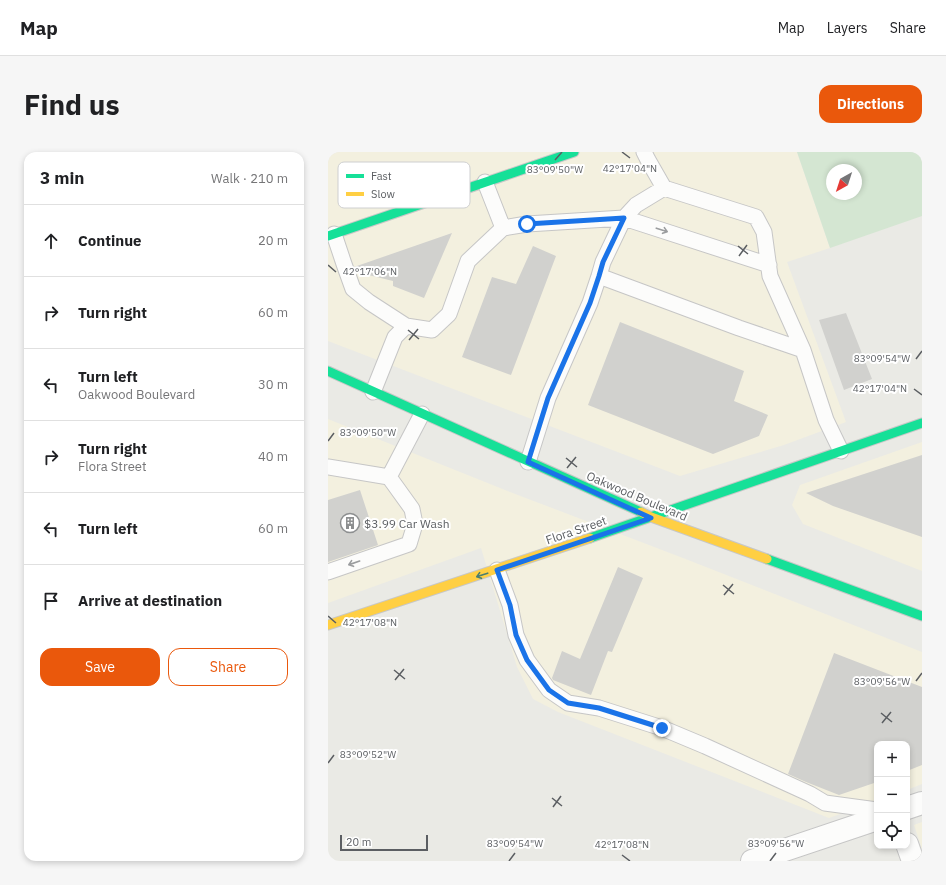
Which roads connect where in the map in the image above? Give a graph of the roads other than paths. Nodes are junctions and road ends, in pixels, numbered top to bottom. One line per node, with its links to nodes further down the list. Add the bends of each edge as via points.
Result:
1 (574, 152): 3 (street)
2 (644, 152): 5 (lane)
3 (485, 182): 4 (street); 8 (lane)
4 (470, 187)
5 (664, 188): 7 (lane, via 636,205); 10 (lane, via 756,217 764,232)
6 (409, 208): 9 (street)
7 (624, 218): 8 (lane, via 527,224); 10 (lane, one-way to 10); 11 (lane)
8 (503, 228): 12 (lane, via 468,261 449,314 432,330)
9 (331, 235): 12 (lane, via 353,289 368,302)
10 (769, 265): 13 (lane, via 770,276)
11 (599, 276): 13 (lane); 19 (lane, via 590,303 548,398)
12 (406, 326): 15 (lane, via 395,337)
13 (803, 350): 18 (lane, via 826,420)
14 (328, 372): 15 (street, Oakwood Boulevard)
15 (373, 392): 16 (street, Oakwood Boulevard)
16 (422, 414): 19 (street, Oakwood Boulevard); 21 (lane)
17 (922, 423): 18 (street, Flora Street)
18 (841, 451): 22 (street, Flora Street)
19 (528, 462): 22 (street, Oakwood Boulevard)
20 (328, 467): 21 (lane)
21 (389, 477): 24 (lane, one-way to 24, via 412,509 415,524 409,544)
22 (651, 518): 23 (street, Flora Street); 25 (street, Oakwood Boulevard)
23 (497, 570): 26 (street, Flora Street, one-way to 26); 29 (lane, via 510,605 516,635 527,660 549,690 568,703 599,708 662,728 825,803)
24 (328, 572)
25 (922, 616)
26 (328, 625)
27 (922, 803): 28 (street)
28 (910, 807)
29 (874, 810)
30 (874, 820): 32 (street)
31 (909, 849): 33 (street)
32 (752, 861)
33 (913, 861)

